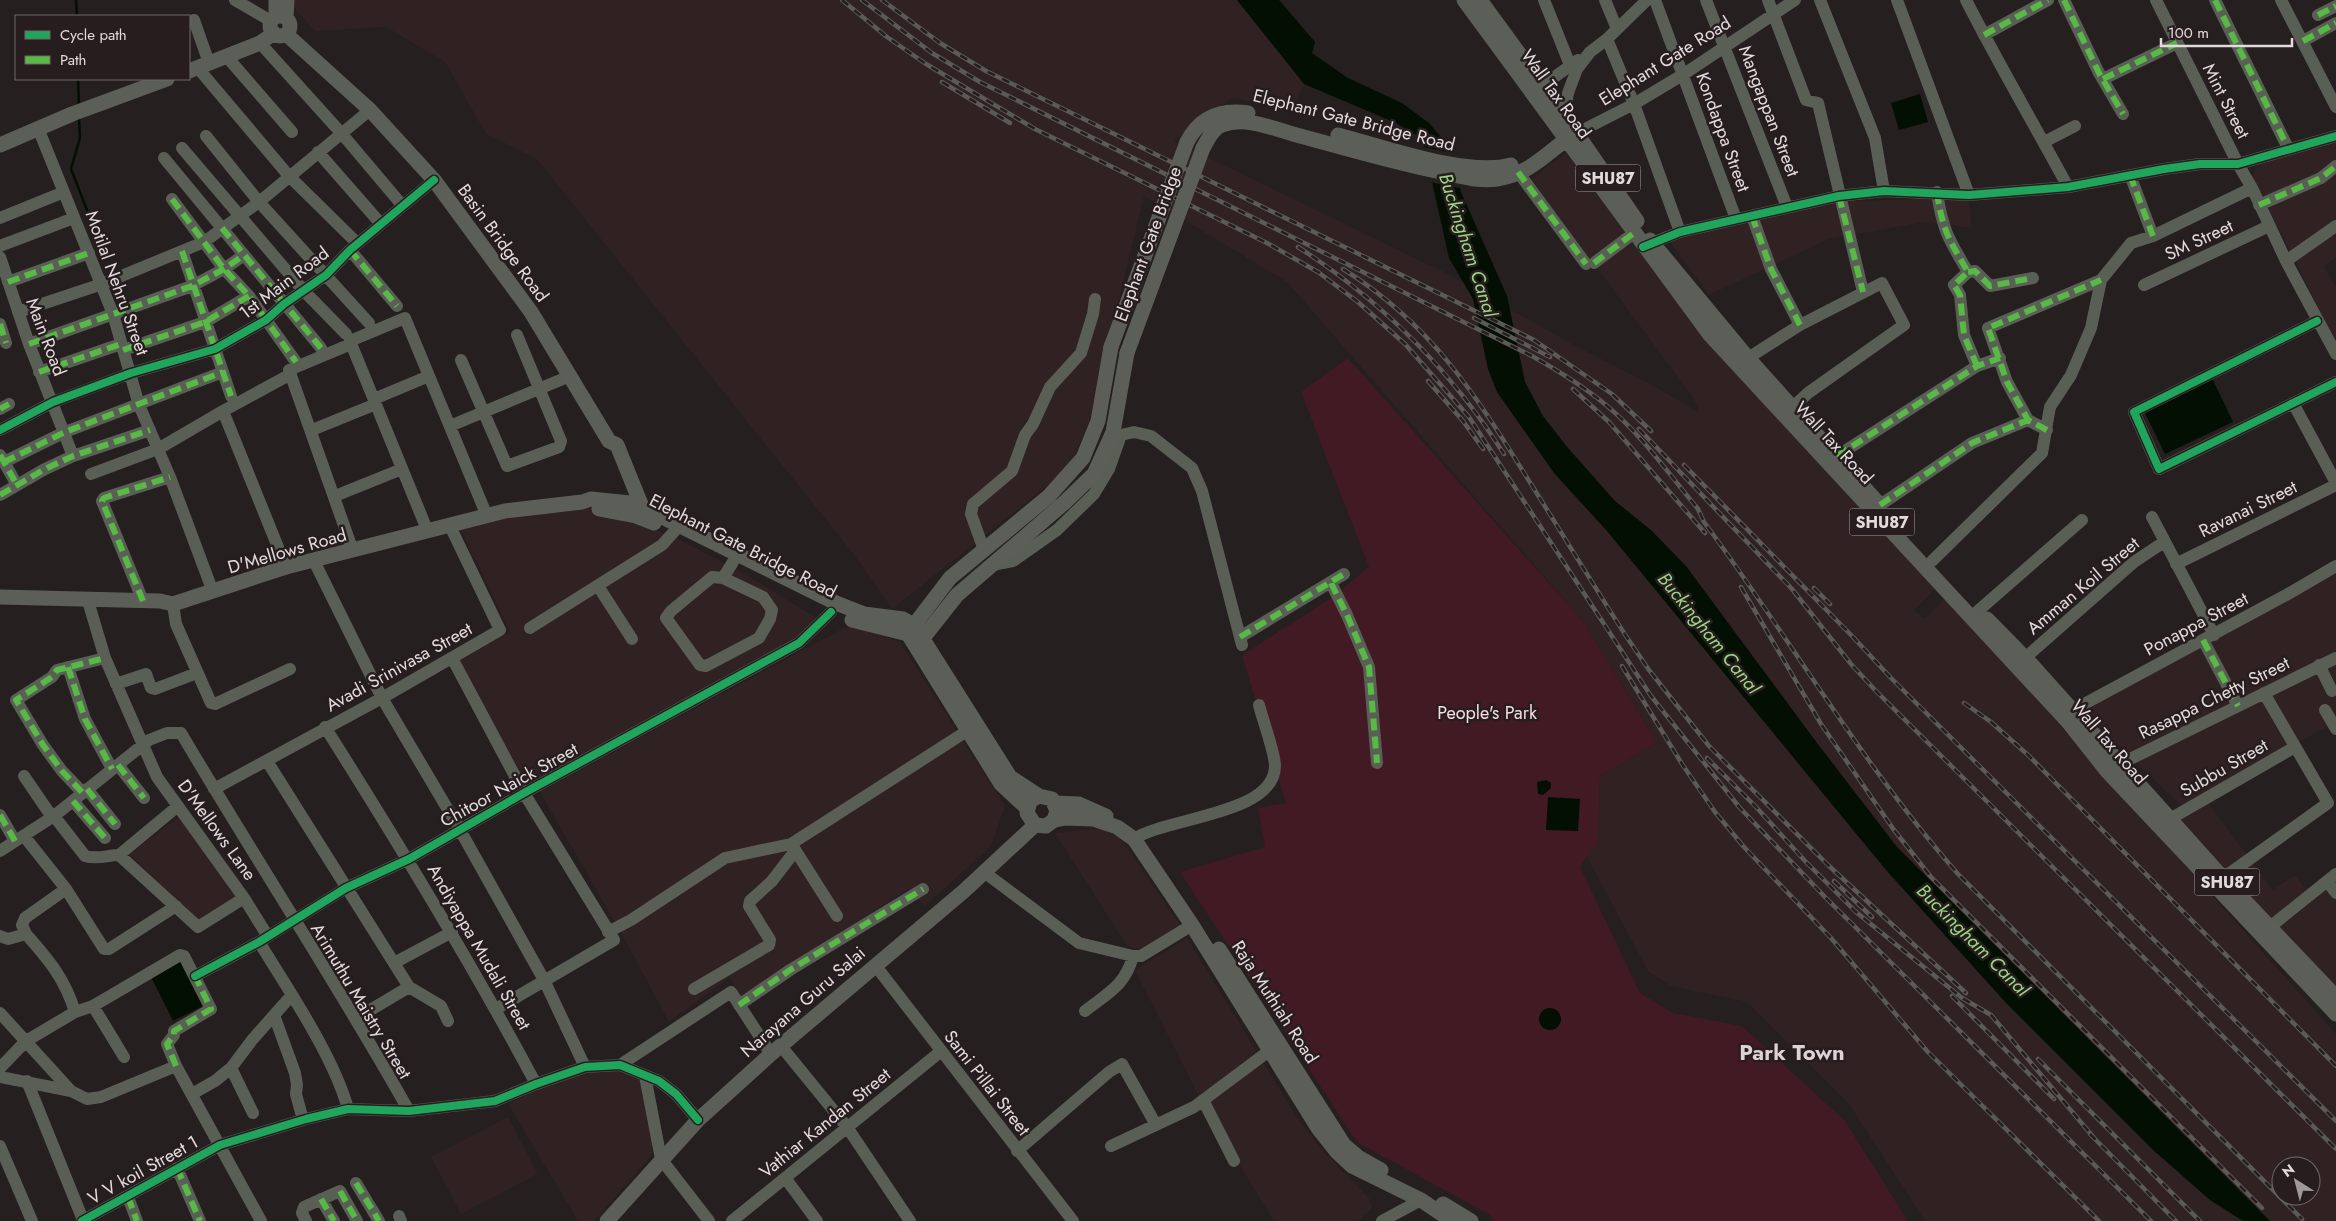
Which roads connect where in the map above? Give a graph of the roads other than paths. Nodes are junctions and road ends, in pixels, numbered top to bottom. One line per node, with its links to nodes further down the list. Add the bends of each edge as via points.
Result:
1 (235, 0): 26 (street)
2 (276, 0): 26 (main road)
3 (287, 0): 26 (main road)
4 (1464, 0): 53 (main road, Wall Tax Road / SHU87)
5 (1480, 0): 41 (main road, Wall Tax Road / SHU87)
6 (1544, 0): 36 (street)
7 (1605, 0): 27 (street)
8 (1647, 0): 27 (street)
9 (1655, 0): 38 (street, Kondappa Street)
10 (1706, 0): 33 (street, Mangappan Street)
11 (1768, 0): 22 (street)
12 (1795, 0): 22 (street, Elephant Gate Road)
13 (1820, 0): 72 (street, via 1875,138)
14 (1897, 0): 75 (street)
15 (1966, 0): 28 (street)
16 (2048, 0): 28 (street)
17 (2064, 0): 39 (street)
18 (2156, 0): 32 (street, Mint Street)
19 (2215, 0): 59 (street)
20 (2281, 0): 30 (street)
21 (2336, 6): 23 (street)
22 (1773, 13): 33 (street, Elephant Gate Road); 76 (street, via 1806,100 1818,102)
23 (2318, 15)
24 (194, 20): 37 (street)
25 (2336, 23): 30 (street)
26 (279, 24): 31 (main road); 44 (main road, Basin Bridge Road)
27 (1617, 29): 29 (street)
28 (1984, 35): 56 (street)
29 (1607, 40): 34 (street); 42 (street)
30 (2303, 41): 43 (street)
31 (260, 43): 35 (main road); 50 (street)
32 (2177, 44): 39 (street); 63 (street, Mint Street)
33 (1725, 45): 38 (street, Elephant Gate Road); 81 (street, Mangappan Street)
34 (1590, 52): 36 (street); 46 (street, via 1572,80)
35 (227, 57): 37 (main road); 49 (street)
36 (1570, 65): 41 (street)
37 (198, 67): 67 (street)
38 (1684, 74): 42 (street, Elephant Gate Road); 86 (street, Kondappa Street)
39 (2103, 79): 45 (street)
40 (164, 80): 48 (main road)
41 (1542, 86): 46 (main road, Wall Tax Road / SHU87)
42 (1634, 104): 53 (street, Elephant Gate Road); 90 (street)
43 (2336, 107)
44 (370, 110): 50 (street); 69 (main road, Basin Bridge Road)
45 (2123, 114)
46 (1564, 115): 53 (main road, Wall Tax Road / SHU87)
47 (2075, 126): 56 (street)
48 (38, 128): 54 (main road); 73 (street, Motilal Nehru Street)
49 (292, 132)
50 (342, 134): 60 (street); 79 (street)
51 (206, 136): 78 (street)
52 (2336, 136): 59 (street)
53 (1566, 140): 65 (main road, via 1496,169); 66 (main road, via 1548,156); 92 (main road, Wall Tax Road / SHU87); 95 (main road, Wall Tax Road / SHU87)
54 (1, 142)
55 (1187, 142): 62 (main road, Elephant Gate Bridge Road, via 1197,126 1207,118 1240,112 1269,117); 182 (main road, Elephant Gate Bridge, bridge, via 1111,347 1098,421 1083,458 1050,496)
56 (2044, 142): 70 (street)
57 (182, 148): 82 (street)
58 (1204, 148): 62 (main road, Elephant Gate Bridge Road, via 1216,128 1240,122); 188 (main road, Elephant Gate Bridge, bridge, via 1127,353 1113,432 1094,474)
59 (2288, 148): 63 (street)
60 (318, 152): 67 (street); 87 (street)
61 (164, 158): 89 (street)
62 (1421, 162): 65 (main road, Elephant Gate Bridge Road)
63 (2238, 164): 68 (street, via 2200,164); 71 (street, Mint Street)
64 (2336, 166): 80 (street, via 2321,178)
65 (1469, 172): 66 (main road, via 1496,179)
66 (1518, 172): 92 (street, via 1590,264)
67 (289, 176): 78 (street); 97 (street)
68 (2130, 176): 70 (street); 93 (street)
69 (434, 180): 79 (street, 1st Main Road); 144 (main road, Basin Bridge Road, via 530,312)
70 (2068, 187): 75 (street)
71 (2252, 188): 80 (street, Mint Street); 93 (street)
72 (1884, 191): 74 (street); 76 (street)
73 (64, 192): 84 (street); 85 (street, Motilal Nehru Street)
74 (1938, 192): 75 (street); 104 (street, via 1941,220 1947,236)
75 (1969, 195)
76 (1839, 196): 81 (street); 113 (street)
77 (172, 199): 94 (street)
78 (259, 202): 82 (street); 105 (street)
79 (402, 205): 87 (street, 1st Main Road)
80 (2259, 205): 88 (street, Mint Street)
81 (1787, 207): 83 (street)
82 (241, 216): 89 (street); 112 (street)
83 (1752, 216): 86 (street); 125 (street, via 1771,269)
84 (0, 218)
85 (74, 218): 96 (street); 99 (street, Motilal Nehru Street)
86 (1736, 219): 90 (street)
87 (381, 224): 97 (street, 1st Main Road)
88 (2269, 226): 102 (street, Mint Street); 110 (street, SM Street)
89 (222, 228): 94 (street); 100 (street)
90 (1680, 232): 95 (street)
91 (2334, 232): 102 (street)
92 (1634, 233): 95 (main road, Wall Tax Road / SHU87)
93 (2153, 236): 107 (street, via 2131,244)
94 (204, 242): 98 (street); 103 (street)
95 (1648, 244): 134 (main road, Wall Tax Road / SHU87); 201 (main road, Wall Tax Road / SHU87, via 1710,335 1780,414)
96 (0, 246)
97 (353, 247): 105 (street, 1st Main Road); 117 (street)
98 (182, 251): 109 (street); 111 (street)
99 (89, 253): 108 (street); 109 (street, Motilal Nehru Street)
100 (244, 255): 103 (street); 116 (street)
101 (0, 257): 108 (street, Main Road)
102 (2286, 261): 121 (street, Mint Street)
103 (224, 270): 111 (street); 114 (street)
104 (1968, 272): 106 (street, via 1974,271 1990,286); 138 (street, via 1954,285 1960,295 1964,335)
105 (326, 275): 112 (street, 1st Main Road); 123 (street)
106 (2033, 278)
107 (2101, 280): 135 (street, via 1988,328); 160 (street, via 2091,328 2071,375 2050,406)
108 (8, 282): 118 (street, Main Road)
109 (102, 284): 118 (street); 119 (street, Motilal Nehru Street)
110 (2144, 285)
111 (192, 286): 119 (street); 122 (street)
112 (303, 290): 116 (street, 1st Main Road); 127 (street)
113 (1863, 292): 125 (street); 152 (street, via 1881,282 1904,323)
114 (250, 296): 120 (street); 122 (street)
115 (1095, 299): 182 (street, via 1081,353 1050,387 1025,434 1012,471 973,504 971,514)
116 (284, 304): 120 (street, 1st Main Road); 131 (street)
117 (397, 306)
118 (18, 312): 129 (street, Main Road)
119 (113, 314): 129 (street); 130 (street, Motilal Nehru Street)
120 (266, 320): 132 (street, 1st Main Road); 137 (street)
121 (2318, 321): 133 (street, Mint Street); 150 (street, via 2134,412 2159,470)
122 (205, 322): 130 (street); 132 (street)
123 (369, 323)
124 (0, 324): 128 (street)
125 (1800, 325): 134 (street)
126 (517, 335): 146 (street)
127 (348, 339): 142 (street, via 289,370); 143 (street, via 350,341 405,318); 148 (street)
128 (6, 343)
129 (29, 344): 139 (street, Main Road)
130 (122, 347): 139 (street); 141 (street, Motilal Nehru Street)
131 (321, 348)
132 (215, 349): 140 (street); 141 (street, 1st Main Road)
133 (2336, 354)
134 (1748, 358): 152 (main road, Wall Tax Road / SHU87)
135 (2000, 358): 138 (street); 155 (street, via 2007,382)
136 (461, 360): 154 (street)
137 (296, 362)
138 (1977, 366): 164 (street)
139 (39, 372): 149 (street, Main Road)
140 (223, 372): 147 (street); 151 (street)
141 (131, 373): 149 (street, 1st Main Road); 151 (street, Motilal Nehru Street)
142 (291, 374): 153 (street); 159 (street)
143 (429, 376): 148 (street); 156 (street)
144 (570, 376): 146 (street); 174 (main road, Basin Bridge Road, via 610,441 617,445)
145 (2336, 382): 150 (street)
146 (539, 389): 154 (street); 154 (street, via 561,444 511,467 504,464)
147 (231, 396)
148 (375, 401): 159 (street); 166 (street)
149 (53, 402): 157 (street); 161 (street, Main Road)
150 (2293, 403): 169 (street)
151 (139, 405): 158 (street, Motilal Nehru Street); 161 (street)
152 (1793, 406): 164 (main road, Wall Tax Road / SHU87)
153 (224, 411): 162 (street); 190 (street)
154 (483, 412): 156 (street)
155 (2028, 420): 160 (street); 173 (street, via 1972,444)
156 (450, 426): 175 (street)
157 (0, 430)
158 (150, 430): 162 (street, Motilal Nehru Street); 163 (street)
159 (312, 430): 172 (street)
160 (2047, 430): 185 (street, via 2042,453)
161 (64, 432): 163 (street, Main Road); 165 (street)
162 (158, 449): 167 (street); 168 (street, Motilal Nehru Street)
163 (73, 456): 170 (street)
164 (1836, 456): 173 (main road, Wall Tax Road / SHU87)
165 (2, 458): 170 (street)
166 (402, 469): 172 (street); 180 (street)
167 (91, 474)
168 (170, 477): 195 (street, Motilal Nehru Street); 198 (street, via 102,501)
169 (2336, 484): 187 (street, Ravanai Street)
170 (17, 485): 171 (street)
171 (0, 495)
172 (335, 496): 183 (street)
173 (1880, 505): 185 (main road, Wall Tax Road / SHU87)
174 (639, 512): 175 (main road, D'Mellows Road, via 591,499); 179 (main road)
175 (488, 516): 178 (main road, D'Mellows Road)
176 (2152, 517): 181 (street)
177 (2082, 520): 201 (street)
178 (450, 526): 180 (main road, D'Mellows Road); 207 (street, Avadi Srinivasa Street, via 500,630)
179 (677, 529): 186 (main road, Elephant Gate Bridge Road); 194 (street, via 662,544); 204 (main road, via 836,603 864,614 903,619)
180 (428, 532): 183 (main road, D'Mellows Road)
181 (2164, 542): 187 (street); 208 (street, Amman Koil Street, via 2134,562)
182 (984, 550): 204 (main road, via 950,578)
183 (353, 551): 184 (main road, D'Mellows Road)
184 (314, 561): 190 (main road, D'Mellows Road); 217 (street)
185 (1932, 561): 201 (main road, Wall Tax Road / SHU87)
186 (733, 562): 192 (street); 200 (main road, Elephant Gate Bridge Road)
187 (2176, 564): 203 (street)
188 (992, 565): 193 (street, via 1013,561 1057,530 1094,494 1109,469 1121,435 1134,432 1151,436 1192,468 1202,491 1241,641); 204 (main road, via 957,595)
189 (2336, 566): 203 (street, Ponappa Street)
190 (286, 567): 195 (main road, D'Mellows Road)
191 (1344, 574): 193 (street)
192 (723, 578): 192 (street, via 762,597 772,610 770,619 759,638 710,666 700,665 666,618 670,610 712,577)
193 (1331, 583): 228 (street, via 1348,615 1368,667)
194 (598, 586): 202 (street); 205 (street)
195 (213, 592): 199 (main road, D'Mellows Road)
196 (0, 597): 197 (main road, D'Mellows Road)
197 (88, 601): 198 (main road, D'Mellows Road); 206 (street, D'Mellows Lane)
198 (143, 602): 199 (main road, D'Mellows Road)
199 (173, 604): 213 (street, via 176,624)
200 (831, 612): 204 (main road, Elephant Gate Bridge Road); 234 (street, Chitoor Naick Street, via 799,643)
201 (1975, 614): 208 (main road, Wall Tax Road / SHU87); 231 (main road, Wall Tax Road / SHU87)
202 (530, 628)
203 (2208, 637): 219 (street); 220 (street, Ponappa Street)
204 (918, 638): 224 (main road); 236 (main road, via 1010,777)
205 (632, 639)
206 (105, 658): 211 (street); 214 (street, D'Mellows Lane)
207 (452, 658): 217 (street, Avadi Srinivasa Street); 234 (street)
208 (2026, 658): 220 (main road, Wall Tax Road / SHU87)
209 (2336, 658): 210 (street, Rasappa Chetty Street)
210 (2319, 665): 215 (street); 216 (street, Rasappa Chetty Street)
211 (68, 667): 230 (street, via 85,719); 235 (street, via 57,670 52,677 17,698 16,702)
212 (290, 669): 213 (street, via 213,704 209,702)
213 (197, 673): 214 (street, via 154,689 146,674)
214 (116, 684): 225 (street, D'Mellows Lane)
215 (2332, 691)
216 (2264, 693): 219 (street, Rasappa Chetty Street); 226 (street)
217 (382, 698): 222 (street, Avadi Srinivasa Street); 247 (street)
218 (1259, 705): 248 (street, via 1275,765 1271,783 1259,796 1200,818 1160,826)
219 (2238, 706): 229 (street, Rasappa Chetty Street)
220 (2072, 710): 229 (main road, Wall Tax Road / SHU87)
221 (2325, 710): 223 (street)
222 (325, 727): 227 (street, Avadi Srinivasa Street); 254 (street, Andiyappa Mudali Street)
223 (2336, 729)
224 (967, 731): 240 (main road, via 1001,784); 251 (street)
225 (144, 743): 230 (street); 233 (street, Arimuthu Maistry Street, via 174,732 181,733); 239 (street, D'Mellows Lane, via 157,777)
226 (2295, 747): 243 (street, Subbu Street); 256 (street, via 2328,803)
227 (266, 761): 233 (street, Avadi Srinivasa Street); 259 (street)
228 (1377, 763)
229 (2121, 764): 231 (street, Rasappa Chetty Street); 243 (main road, Wall Tax Road / SHU87)
230 (115, 767): 235 (street); 237 (street)
231 (2107, 771): 288 (main road, Wall Tax Road / SHU87)
232 (24, 776): 242 (street)
233 (214, 789): 265 (street, Arimuthu Maistry Street)
234 (524, 792): 247 (street, Chitoor Naick Street); 271 (street)
235 (80, 794): 242 (street); 245 (street); 249 (street)
236 (1039, 796): 238 (main road, via 1048,797); 240 (main road, via 1030,801)
237 (144, 798)
238 (1055, 803): 244 (main road); 248 (main road, Raja Muthiah Road, via 1079,804 1118,821)
239 (178, 806): 253 (street); 262 (street, D'Mellows Lane)
240 (1027, 808): 246 (main road, via 1028,818)
241 (0, 815): 250 (street)
242 (53, 816): 250 (street); 253 (street, via 85,856 93,859)
243 (2170, 819): 256 (main road, Wall Tax Road / SHU87)
244 (1054, 820): 246 (main road, via 1046,826); 248 (main road, Raja Muthiah Road, via 1093,819)
245 (116, 824)
246 (1035, 824): 255 (main road, Narayana Guru Salai)
247 (460, 830): 254 (street, Chitoor Naick Street); 277 (street)
248 (1137, 837): 266 (main road, Raja Muthiah Road); 293 (main road, Raja Muthiah Road, via 1149,844)
249 (105, 838)
250 (20, 839): 252 (street); 258 (street)
251 (793, 847): 264 (street); 271 (street, via 725,858); 279 (street, via 772,881 749,906 770,940 769,945)
252 (0, 851)
253 (119, 855): 263 (street)
254 (409, 859): 259 (street, Chitoor Naick Street); 268 (street, Andiyappa Mudali Street)
255 (984, 872): 273 (street, via 1079,943); 275 (main road, Narayana Guru Salai)
256 (2223, 878): 267 (main road, Wall Tax Road / SHU87)
257 (2332, 878): 261 (street); 267 (street)
258 (66, 888): 263 (street, via 104,949); 269 (street, via 25,918 22,925)
259 (346, 888): 265 (street, Chitoor Naick Street); 274 (street)
260 (923, 889): 282 (street)
261 (2336, 893)
262 (244, 898): 263 (street, via 198,927); 272 (street, D'Mellows Lane)
263 (176, 906)
264 (837, 916)
265 (294, 920): 272 (street, Chitoor Naick Street); 290 (street, Arimuthu Maistry Street)
266 (1192, 925): 273 (street, via 1141,956); 293 (main road, Raja Muthiah Road)
267 (2270, 927): 281 (main road, Wall Tax Road / SHU87)
268 (452, 932): 274 (street); 284 (street, Andiyappa Mudali Street)
269 (26, 934): 270 (street, via 8,939); 286 (street, via 67,987)
270 (0, 936)
271 (611, 936): 277 (street)
272 (263, 939): 276 (street, Chitoor Naick Street); 280 (street, D'Mellows Lane)
273 (1133, 956): 285 (street, via 1129,972 1122,982)
274 (394, 963): 278 (street)
275 (875, 966): 294 (main road, Narayana Guru Salai); 295 (street, Sami Pillai Street)
276 (195, 976): 283 (street, via 184,956 180,955); 298 (street, via 211,1010 174,1031 167,1044)
277 (544, 980): 284 (street); 299 (street)
278 (409, 987): 290 (street); 291 (street, via 441,1006)
279 (694, 989)
280 (292, 996): 289 (street); 309 (street, D'Mellows Lane, via 324,1054)
281 (2336, 997)
282 (739, 1005): 294 (street); 297 (street, via 731,992)
283 (93, 1006): 286 (street); 296 (street)
284 (496, 1008): 305 (street, Andiyappa Mudali Street)
285 (1085, 1011)
286 (75, 1012): 292 (street)
287 (0, 1013): 292 (street)
288 (2336, 1014)
289 (274, 1015): 301 (street); 312 (street, via 295,1073 296,1094)
290 (357, 1018): 310 (street, Arimuthu Maistry Street)
291 (448, 1021)
292 (26, 1040): 300 (street); 306 (street)
293 (1275, 1047): 308 (street); 327 (main road, Raja Muthiah Road, via 1318,1128 1337,1152 1352,1166); 345 (main road, Raja Muthiah Road, via 1344,1145 1358,1157)
294 (776, 1050): 313 (main road, Narayana Guru Salai); 315 (street)
295 (940, 1052): 315 (street, Vathiar Kandan Street); 319 (street, Sami Pillai Street)
296 (124, 1057)
297 (620, 1065): 299 (street, V V koil Street 1); 302 (street)
298 (176, 1066): 306 (street, via 101,1097 87,1099); 307 (street)
299 (586, 1067): 305 (street, V V koil Street 1)
300 (0, 1068)
301 (231, 1068): 307 (street, via 215,1082); 311 (street)
302 (645, 1076): 313 (street, via 676,1094); 320 (street)
303 (0, 1077): 304 (street)
304 (27, 1081): 306 (street); 328 (street)
305 (536, 1084): 310 (street, V V koil Street 1, via 495,1101)
306 (71, 1091)
307 (192, 1094): 316 (street)
308 (1203, 1100): 314 (street); 321 (street)
309 (348, 1109): 310 (street, V V koil Street 1); 312 (street, V V koil Street 1)
310 (409, 1111)
311 (253, 1113)
312 (303, 1120): 316 (street, V V koil Street 1)
313 (698, 1120): 320 (main road, Narayana Guru Salai)
314 (1156, 1124): 318 (street); 319 (street, via 1122,1064)
315 (847, 1128): 323 (street, Vathiar Kandan Street); 341 (street)
316 (220, 1145): 322 (street, V V koil Street 1); 332 (street)
317 (0, 1146): 329 (street)
318 (1111, 1146)
319 (1017, 1151): 342 (street, Sami Pillai Street)
320 (661, 1159): 337 (main road, Narayana Guru Salai); 338 (street)
321 (1234, 1161)
322 (177, 1168): 325 (street, V V koil Street 1); 331 (street)
323 (786, 1179): 339 (street, Vathiar Kandan Street); 340 (street)
324 (356, 1183): 336 (street)
325 (128, 1197): 328 (street, V V koil Street 1); 330 (street)
326 (321, 1200): 333 (street, via 302,1209); 334 (street); 335 (street, via 340,1191)
327 (1421, 1200): 343 (street); 344 (main road, Raja Muthiah Road)
328 (82, 1220)
329 (32, 1221)
330 (137, 1221)
331 (200, 1221)
332 (261, 1221)
333 (306, 1221)
334 (334, 1221)
335 (357, 1221)
336 (379, 1221)
337 (607, 1221)
338 (709, 1221)
339 (732, 1221)
340 (817, 1221)
341 (910, 1221)
342 (1072, 1221)
343 (1382, 1221)
344 (1452, 1221)
345 (1471, 1221)

